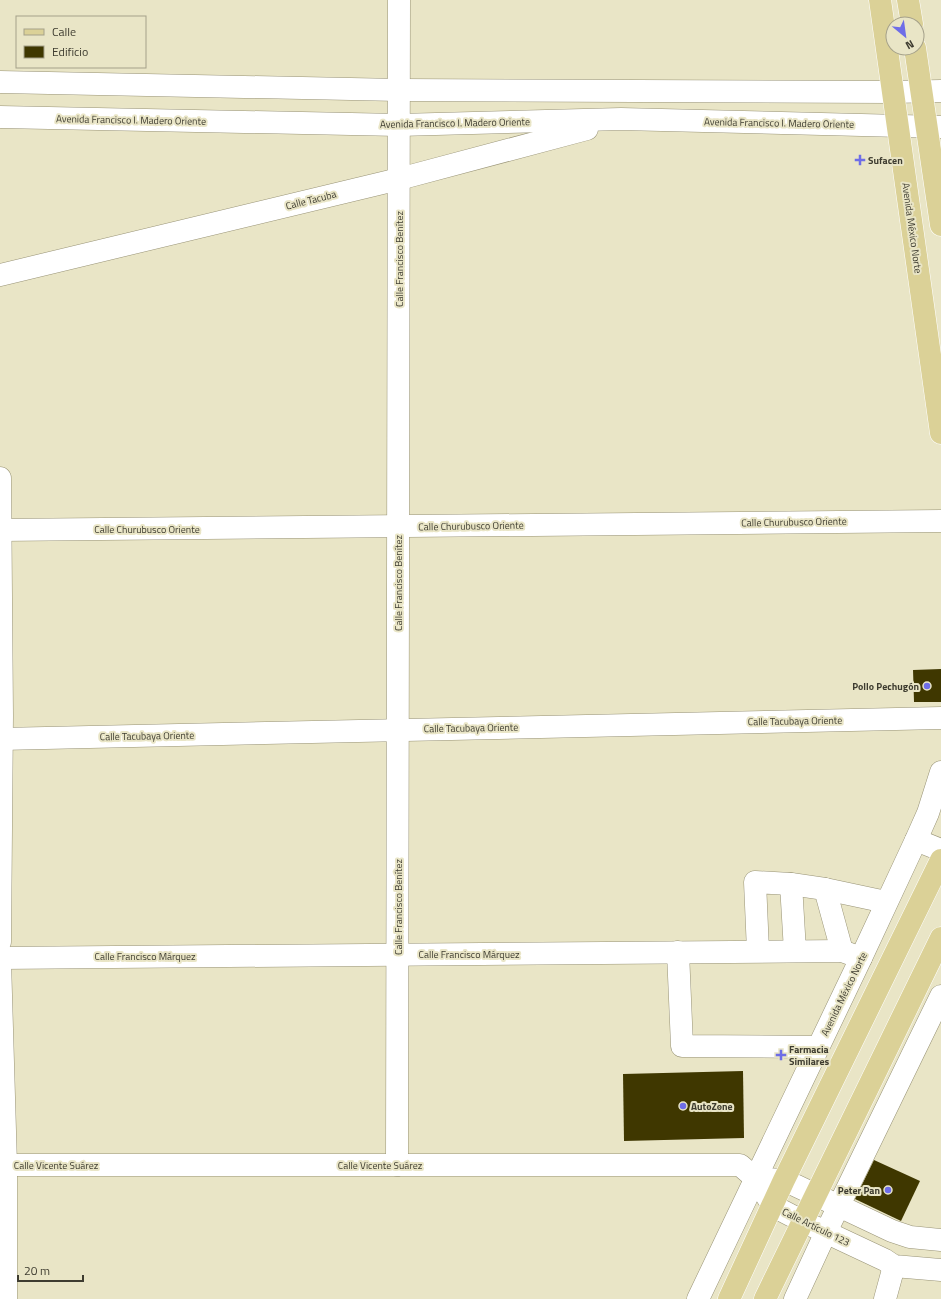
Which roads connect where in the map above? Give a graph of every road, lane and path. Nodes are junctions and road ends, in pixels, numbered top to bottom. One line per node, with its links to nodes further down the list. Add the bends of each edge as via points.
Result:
1 (399, 0): 7 (street, Calle Francisco Benítez)
2 (880, 0): 8 (main road, Avenida México Norte)
3 (908, 0): 4 (main road)
4 (911, 16)
5 (915, 56): 8 (main road, Avenida México Norte)
6 (0, 82): 7 (street)
7 (399, 90): 8 (street); 11 (street, Calle Francisco Benítez)
8 (915, 91): 12 (main road, Avenida México Norte); 12 (main road, Avenida México Norte)
9 (0, 117): 11 (street, Avenida Francisco I. Madero Oriente)
10 (621, 119): 11 (street, Avenida Francisco I. Madero Oriente); 12 (street, Avenida Francisco I. Madero Oriente); 13 (street, Calle Tacuba)
11 (399, 125): 13 (street, Calle Francisco Benítez)
12 (919, 126): 14 (main road, Avenida México Norte); 16 (main road, Avenida México Norte)
13 (399, 179): 15 (street, Calle Tacuba); 19 (street, Calle Francisco Benítez)
14 (941, 225)
15 (0, 275)
16 (941, 433)
17 (0, 478): 20 (street)
18 (941, 521): 19 (street, Calle Churubusco Oriente)
19 (398, 527): 20 (street, Calle Churubusco Oriente); 23 (street, Calle Francisco Benítez)
20 (0, 530): 21 (street)
21 (1, 715): 24 (street)
22 (941, 718): 23 (street, Calle Tacubaya Oriente)
23 (398, 730): 24 (street, Calle Tacubaya Oriente); 37 (street, Calle Francisco Benítez)
24 (1, 739): 33 (street)
25 (941, 772): 26 (street, Avenida México Norte)
26 (916, 840): 27 (street); 31 (street, Avenida México Norte)
27 (941, 850)
28 (941, 860): 45 (main road)
29 (791, 884): 30 (street); 34 (street, via 755,882); 35 (street)
30 (825, 889): 31 (street); 38 (street)
31 (886, 902): 38 (street, Avenida México Norte)
32 (941, 938): 46 (main road)
33 (0, 942)
34 (758, 951): 35 (street, Calle Francisco Márquez); 36 (street, Calle Francisco Márquez)
35 (795, 951): 38 (street, Calle Francisco Márquez)
36 (678, 952): 37 (street, Calle Francisco Márquez); 41 (street, via 682,1046)
37 (398, 954): 39 (street, Calle Francisco Márquez); 43 (street, Calle Francisco Benítez)
38 (851, 954): 41 (street, Avenida México Norte)
39 (0, 959): 42 (street)
40 (941, 996): 48 (street)
41 (818, 1047): 44 (street, Avenida México Norte)
42 (3, 1165): 43 (street, Calle Vicente Suárez); 54 (street)
43 (397, 1165): 44 (street, Calle Vicente Suárez, via 740,1165)
44 (755, 1178): 45 (street); 47 (street, Calle Artículo 123); 55 (street, Avenida México Norte)
45 (784, 1180): 46 (street); 47 (main road)
46 (815, 1196): 48 (street); 49 (main road)
47 (773, 1206): 49 (street, Calle Artículo 123); 56 (main road)
48 (838, 1206): 50 (street); 51 (street, via 910,1237)
49 (802, 1222): 50 (street, Calle Artículo 123); 57 (main road)
50 (826, 1232): 52 (street, Calle Artículo 123); 58 (street)
51 (941, 1240)
52 (894, 1266): 53 (street, Calle Artículo 123); 59 (street)
53 (941, 1270)
54 (6, 1299)
55 (698, 1299)
56 (729, 1299)
57 (765, 1299)
58 (795, 1299)
59 (885, 1299)

